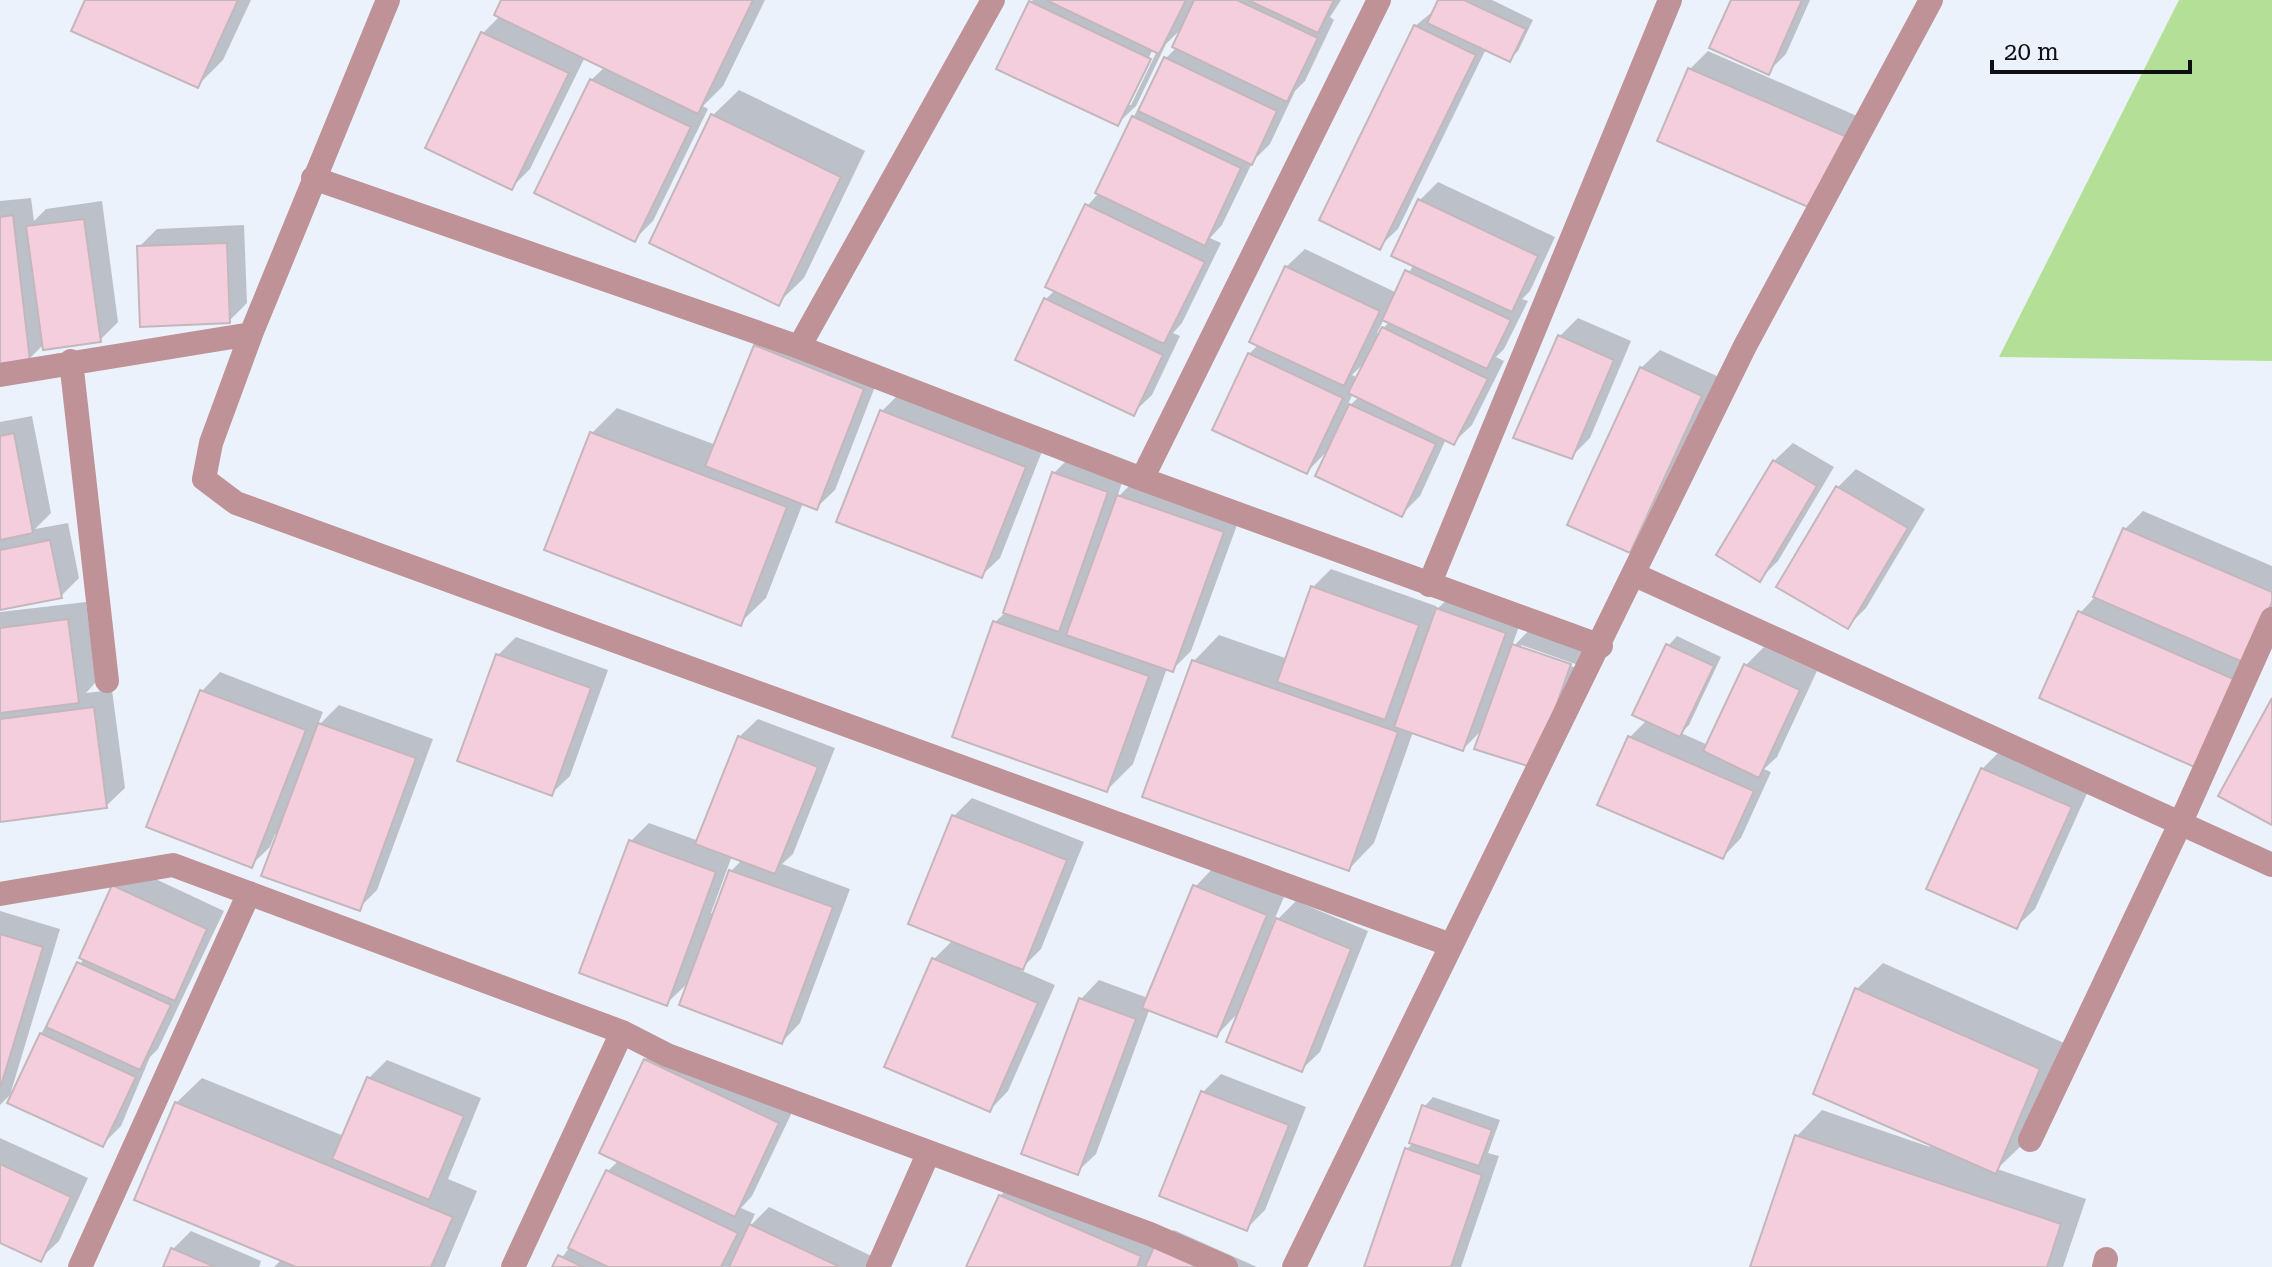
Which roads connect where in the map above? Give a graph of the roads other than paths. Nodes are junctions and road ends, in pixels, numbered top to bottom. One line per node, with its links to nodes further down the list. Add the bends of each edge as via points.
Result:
1 (388, 0): 6 (street)
2 (993, 0): 8 (street)
3 (1379, 0): 11 (street)
4 (1670, 0): 13 (street)
5 (1931, 0): 12 (street, via 1745,346)
6 (313, 178): 7 (street); 8 (street)
7 (251, 334): 9 (street); 21 (street, via 211,443 204,479 236,503)
8 (799, 347): 11 (street)
9 (71, 361): 10 (street); 16 (street)
10 (0, 375)
11 (1142, 479): 13 (street)
12 (1633, 574): 15 (street); 17 (street)
13 (1429, 585): 15 (street)
14 (2272, 619): 17 (street)
15 (1601, 646): 21 (street)
16 (107, 681)
17 (2180, 824): 18 (street); 23 (street)
18 (2272, 865)
19 (249, 893): 20 (street, via 173,865); 22 (street); 26 (street)
20 (0, 894)
21 (1451, 945): 25 (street)
22 (622, 1032): 24 (street, via 667,1055); 27 (street)
23 (2030, 1140)
24 (928, 1154): 28 (street); 29 (street)
25 (1297, 1266)
26 (80, 1267)
27 (513, 1267)
28 (878, 1267)
29 (1226, 1267)

